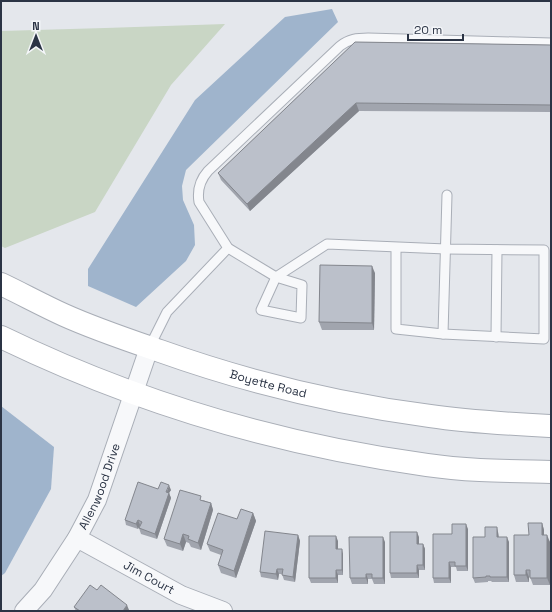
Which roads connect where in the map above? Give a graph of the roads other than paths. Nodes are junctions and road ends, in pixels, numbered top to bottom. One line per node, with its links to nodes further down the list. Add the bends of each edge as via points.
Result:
1 (551, 43): 4 (lane, via 358,38 340,46 204,175 199,188 199,202)
2 (446, 195): 5 (lane)
3 (396, 247): 5 (lane); 7 (lane, via 327,244); 9 (lane, via 396,329)
4 (228, 248): 7 (lane); 13 (lane, via 167,312)
5 (446, 249): 6 (lane); 9 (lane)
6 (496, 250): 11 (lane); 12 (lane, via 544,250)
7 (276, 277): 7 (lane, via 261,310 301,318 302,285)
8 (1, 284): 13 (main road, Boyette Road, via 64,315)
9 (443, 334): 11 (lane)
10 (1, 337): 14 (main road, via 69,369)
11 (496, 337): 12 (lane)
12 (547, 339)
13 (149, 348): 14 (street, Allenwood Drive); 15 (main road, Boyette Road, via 246,379 305,394 430,416)
14 (133, 393): 16 (main road, via 221,422 357,454 429,466); 17 (street, Allenwood Drive, via 97,500)
15 (551, 426)
16 (551, 472)
17 (78, 538): 18 (street, Allenwood Drive, via 43,590); 19 (street, Jim Court, via 181,595)
18 (24, 611)
19 (223, 611)

